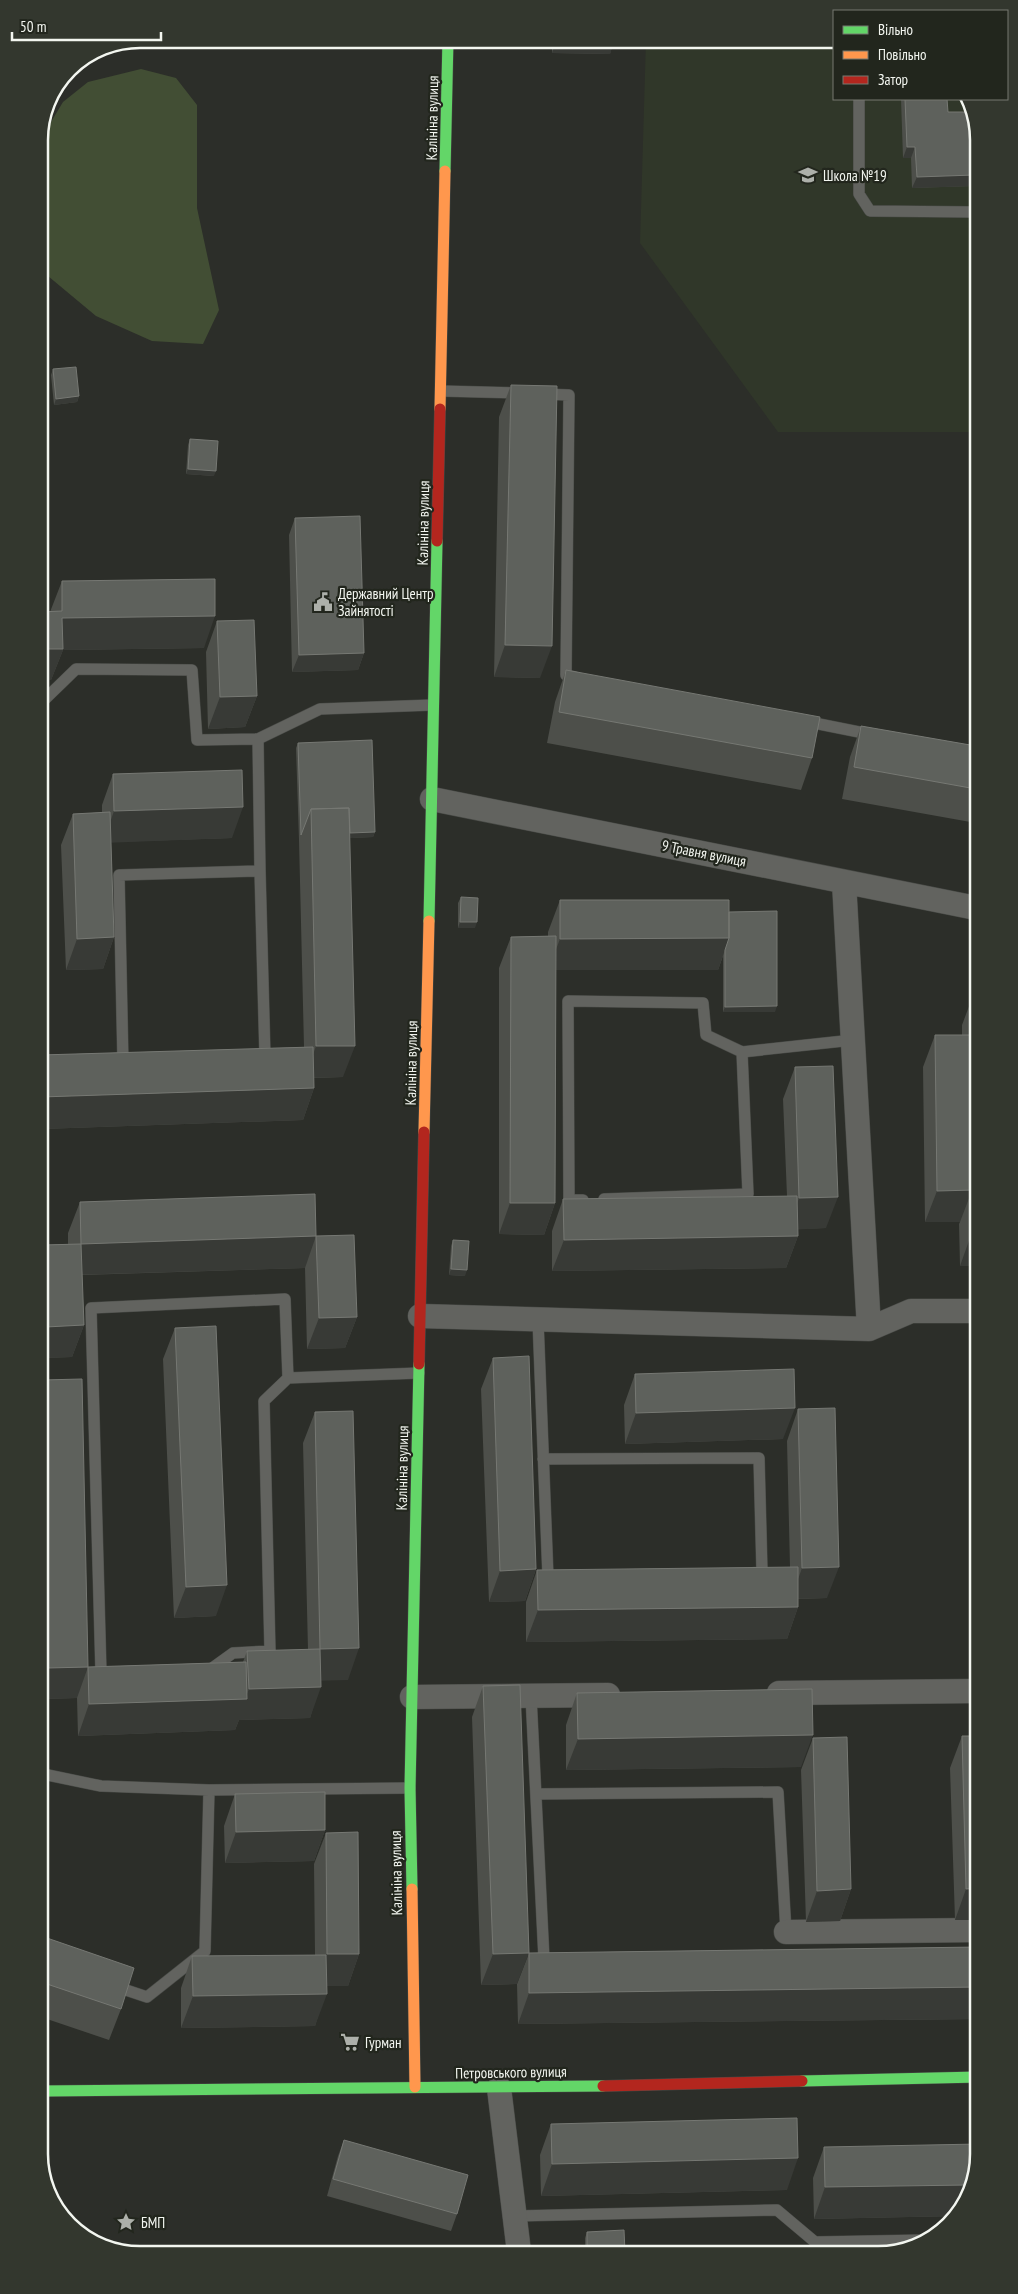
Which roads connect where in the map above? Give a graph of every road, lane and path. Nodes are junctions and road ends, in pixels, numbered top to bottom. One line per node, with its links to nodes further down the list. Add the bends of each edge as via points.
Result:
1 (448, 48): 4 (street, Калініна вулиця)
2 (860, 100): 3 (lane, via 860,194 870,211)
3 (970, 212)
4 (440, 391): 5 (lane, via 570,395 566,676); 7 (street, Калініна вулиця)
5 (586, 679)
6 (48, 696): 10 (lane, via 76,669 192,670 196,740)
7 (434, 705): 10 (lane, via 320,709); 11 (street, Калініна вулиця)
8 (790, 719): 9 (lane)
9 (888, 738)
10 (258, 739): 12 (lane)
11 (432, 799): 13 (street, 9 Травня вулиця); 20 (street, Калініна вулиця)
12 (260, 871): 17 (lane, via 265,1057); 18 (lane, via 119,875)
13 (844, 882): 14 (street, 9 Травня вулиця); 15 (street)
14 (970, 907)
15 (853, 1040): 16 (lane); 22 (street)
16 (742, 1052): 16 (lane, via 748,1194 569,1200 568,1001 702,1003 706,1035)
17 (246, 1058)
18 (123, 1063)
19 (970, 1311): 22 (street, via 911,1312)
20 (420, 1316): 21 (street); 23 (street, Калініна вулиця)
21 (538, 1320): 22 (street); 25 (lane)
22 (869, 1329)
23 (419, 1373): 24 (lane); 34 (street, Калініна вулиця)
24 (288, 1378): 28 (lane, via 285,1299 91,1308 101,1673); 29 (lane, via 264,1400 270,1652 233,1653 206,1672)
25 (543, 1459): 26 (lane, via 759,1458 762,1572); 27 (lane, via 548,1577)
26 (742, 1573)
27 (568, 1577)
28 (120, 1672)
29 (197, 1672)
30 (970, 1690): 31 (street)
31 (761, 1693)
32 (631, 1695): 33 (street)
33 (531, 1696): 34 (street); 38 (lane)
34 (412, 1697): 36 (street, Калініна вулиця)
35 (48, 1775): 37 (lane, via 101,1786)
36 (410, 1788): 37 (lane); 44 (street, Калініна вулиця)
37 (209, 1790): 42 (lane, via 205,1951 146,1997)
38 (536, 1794): 40 (lane, via 778,1792); 41 (lane, via 544,1959)
39 (970, 1930): 40 (street)
40 (786, 1932)
41 (563, 1959)
42 (100, 1981)
43 (970, 2077): 45 (street, Петровського вулиця)
44 (415, 2087): 45 (street, Петровського вулиця); 46 (street, Петровського вулиця)
45 (500, 2088): 47 (street)
46 (48, 2091)
47 (515, 2216): 48 (lane, via 777,2210 816,2242); 49 (street)
48 (912, 2240)
49 (518, 2246)

